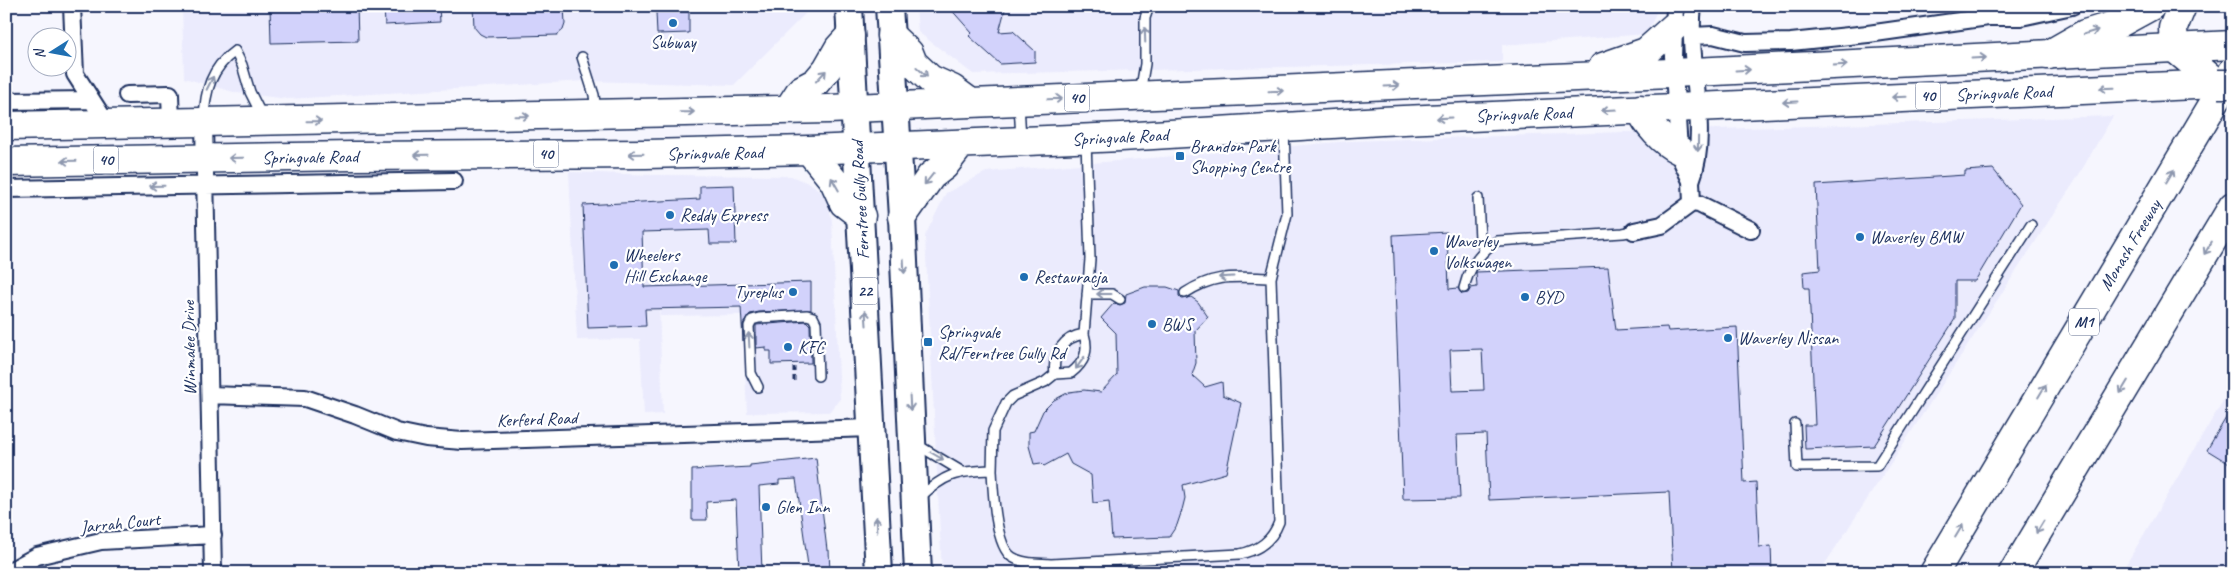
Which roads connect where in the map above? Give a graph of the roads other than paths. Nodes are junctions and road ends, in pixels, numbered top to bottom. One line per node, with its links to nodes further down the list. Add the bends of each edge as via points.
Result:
1 (72, 6): 10 (street)
2 (849, 6): 11 (main road, Ferntree Gully Road / 22)
3 (889, 6): 12 (main road)
4 (1150, 6): 25 (lane, one-way to 4, via 1146,64 1145,18)
5 (1693, 6): 9 (street)
6 (2072, 6): 15 (street, Springvale Road, via 2021,17 1974,19 1868,34)
7 (2151, 6): 16 (highway, one-way to 7, via 2084,34 2118,24)
8 (2182, 6): 14 (highway, via 2173,28)
9 (1680, 23): 15 (street, Springvale Road, via 1712,35); 18 (street); 19 (highway, via 1646,52)
10 (73, 28)
11 (850, 36): 33 (main road, Ferntree Gully Road / 22); 35 (highway, one-way to 11, via 802,90 822,75 838,48)
12 (890, 36): 30 (highway, one-way to 30, via 909,53 913,63 930,80 952,89); 31 (main road)
13 (2233, 45): 14 (highway, Springvale Road / 40)
14 (2178, 49): 16 (highway, Springvale Road / 40); 22 (highway)
15 (1791, 54): 16 (highway, Springvale Road / 40, one-way to 16); 18 (highway, Springvale Road / 40, one-way to 15)
16 (2048, 55)
17 (582, 57): 36 (lane, via 594,95)
18 (1684, 73): 19 (highway, Springvale Road / 40); 32 (street)
19 (1573, 77): 23 (highway, Springvale Road / 40, one-way to 19)
20 (72, 78): 29 (street)
21 (77, 78): 26 (street)
22 (2228, 80): 32 (highway, Springvale Road / 40, one-way to 32); 89 (highway, Monash Freeway / M1, one-way to 22)
23 (1343, 88): 25 (highway, Springvale Road / 40, one-way to 23); 40 (highway)
24 (127, 95): 39 (street, via 170,94)
25 (1140, 96): 28 (highway, Springvale Road / 40, one-way to 25)
26 (91, 100): 29 (street); 41 (street)
27 (6, 101): 29 (street)
28 (1019, 101): 30 (highway, Springvale Road / 40); 45 (lane)
29 (55, 102)
30 (971, 103): 31 (highway, Springvale Road / 40)
31 (895, 106): 33 (highway, Springvale Road / 40); 47 (main road)
32 (1686, 107): 34 (highway, Springvale Road / 40); 50 (street); 54 (street, one-way to 54, via 1697,165)
33 (855, 108): 35 (highway, Springvale Road / 40); 48 (main road, Ferntree Gully Road / 22)
34 (1640, 109): 40 (highway, Springvale Road / 40, one-way to 40); 50 (highway, via 1645,121 1667,144)
35 (788, 110): 36 (highway, Springvale Road / 40, one-way to 35)
36 (596, 114): 37 (highway, Springvale Road / 40, one-way to 36)
37 (265, 121): 38 (highway, Springvale Road / 40); 38 (lane, one-way to 37, via 204,99 208,86 219,66 235,51)
38 (204, 122): 39 (highway, Springvale Road / 40); 51 (street, Winmalee Drive)
39 (170, 123): 41 (highway, Springvale Road / 40)
40 (1347, 123): 43 (highway, Springvale Road / 40)
41 (107, 124): 42 (highway, Springvale Road / 40)
42 (6, 126)
43 (1284, 127): 44 (highway, Springvale Road / 40); 66 (lane, via 1287,214)
44 (1086, 138): 45 (highway, Springvale Road / 40); 69 (lane, via 1090,259)
45 (1022, 141): 46 (highway, Springvale Road / 40)
46 (961, 144): 47 (highway, Springvale Road / 40); 61 (highway, one-way to 61, via 944,166 931,176)
47 (897, 147): 48 (highway, Springvale Road / 40); 61 (main road)
48 (858, 148): 49 (highway, Springvale Road / 40); 60 (main road, Ferntree Gully Road / 22)
49 (809, 150): 53 (highway, Springvale Road / 40, one-way to 53, via 646,154); 60 (highway, one-way to 49, via 844,202 834,181)
50 (1679, 150): 54 (street)
51 (206, 159): 52 (highway, Springvale Road / 40, one-way to 52); 53 (highway, Springvale Road / 40, one-way to 51); 55 (street, Winmalee Drive)
52 (6, 162)
53 (454, 168): 55 (street, Springvale Road)
54 (1691, 181): 58 (street)
55 (206, 186): 56 (street, Springvale Road, one-way to 56); 77 (street, Winmalee Drive)
56 (6, 188)
57 (1478, 198): 65 (lane, via 1480,239)
58 (1692, 203): 63 (street); 64 (street, via 1662,225)
59 (2233, 206): 90 (highway, one-way to 90)
60 (861, 216): 73 (main road, Ferntree Gully Road / 22, one-way to 60)
61 (902, 217): 72 (main road, one-way to 72)
62 (2031, 225): 78 (lane, via 1877,466 1797,466)
63 (1751, 230)
64 (1634, 231): 65 (lane, via 1498,241)
65 (1484, 249): 67 (lane, via 1471,267)
66 (1271, 278): 68 (lane, one-way to 68, via 1220,277); 81 (lane, via 1279,522 1274,534 1262,546 1240,554 1029,563 1011,556 1001,539)
67 (1464, 288)
68 (1185, 293)
69 (1087, 294): 70 (lane, one-way to 69, via 1112,294); 71 (lane)
70 (1120, 299)
71 (1084, 334): 74 (lane, via 1076,335 1060,347 1053,363); 74 (lane, one-way to 74, via 1084,360 1072,373)
72 (908, 355): 73 (main road); 80 (main road, one-way to 80)
73 (868, 356): 79 (main road, Ferntree Gully Road / 22)
74 (1055, 374): 81 (lane, via 1006,403 993,432)
75 (818, 376): 76 (lane, one-way to 75, via 751,372 749,326 752,320 759,318 813,316)
76 (758, 387)
77 (210, 395): 79 (street, Kerferd Road, via 305,398 397,432 462,441); 84 (street, Winmalee Drive)
78 (1795, 424)
79 (872, 428): 87 (main road, Ferntree Gully Road / 22, one-way to 79)
80 (912, 442): 82 (lane, one-way to 82); 83 (main road)
81 (992, 470): 82 (lane)
82 (961, 471): 83 (lane, via 934,484)
83 (915, 502): 88 (main road)
84 (213, 535): 85 (street, Jarrah Court, via 101,541 37,556); 86 (street, Winmalee Drive)
85 (6, 573)
86 (213, 573)
87 (879, 573)
88 (918, 573)
89 (1934, 573)
90 (2012, 573)

